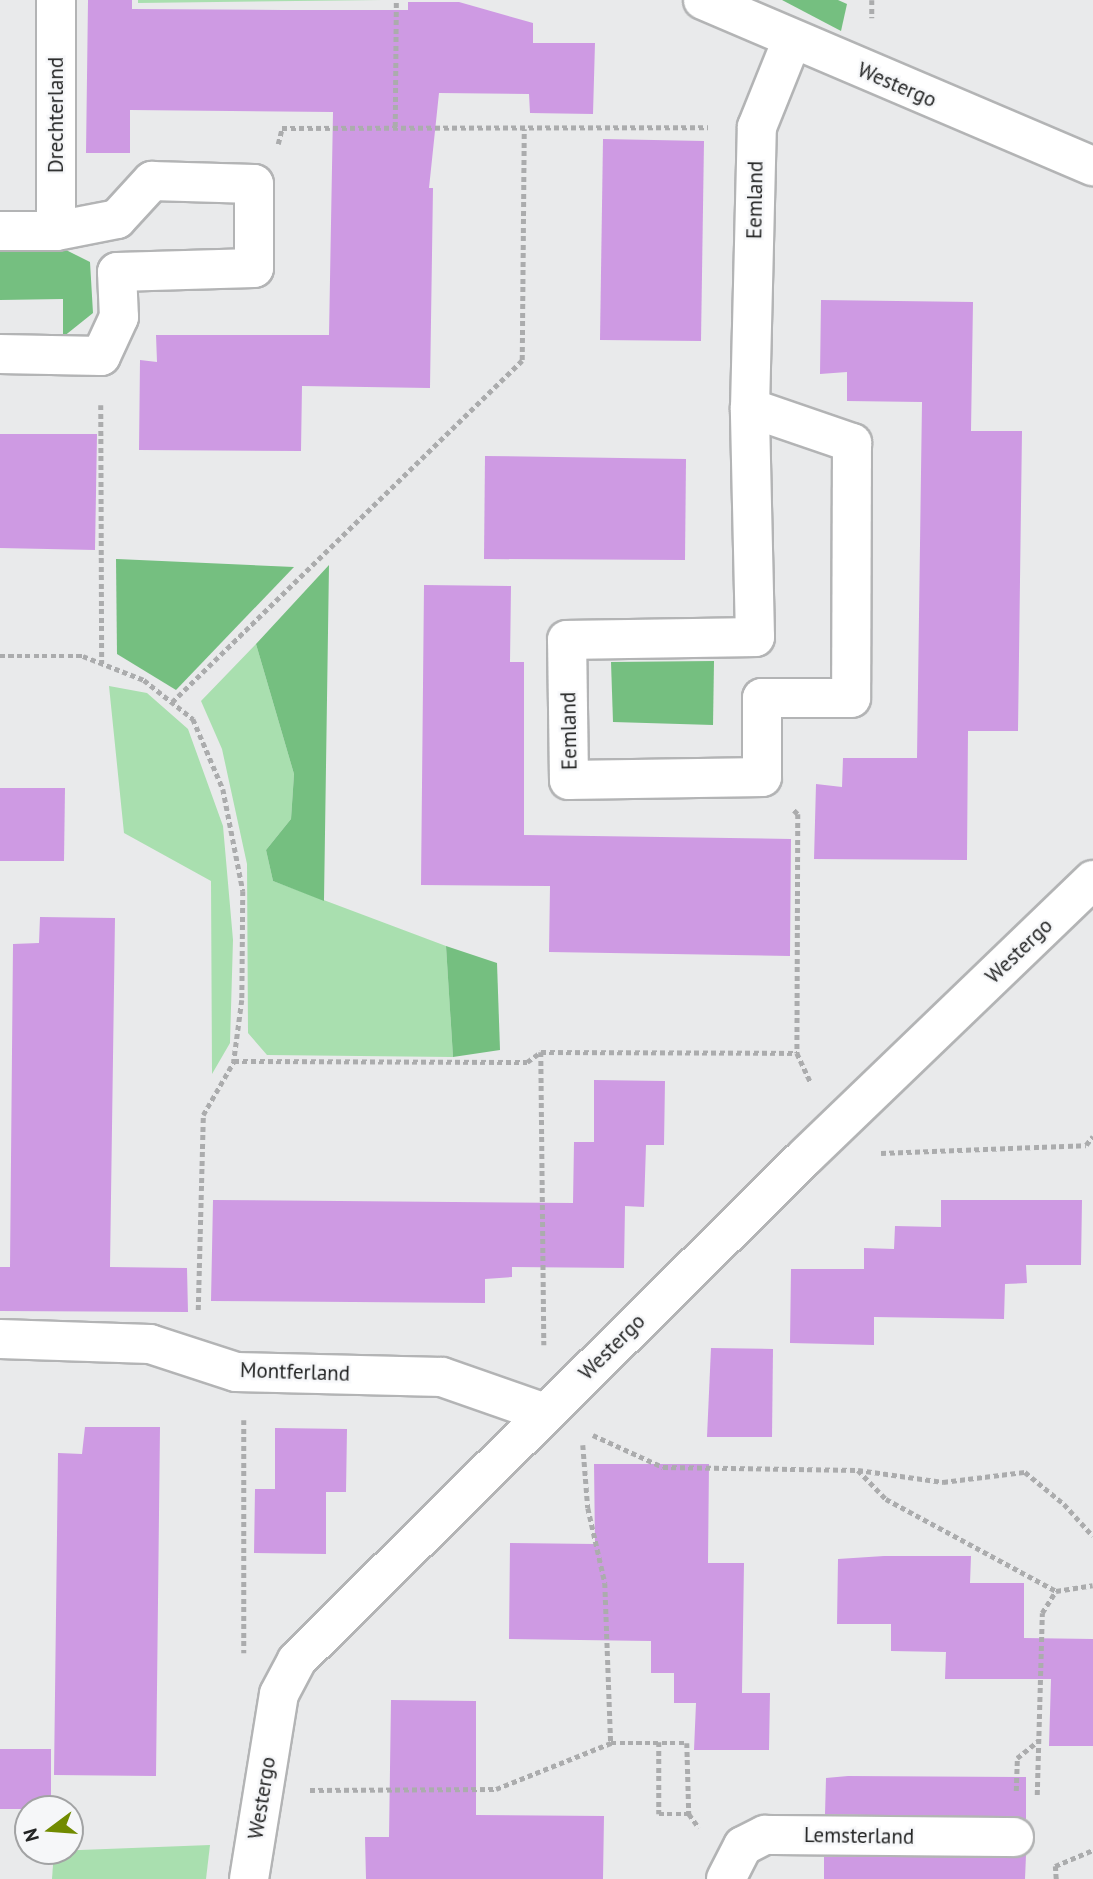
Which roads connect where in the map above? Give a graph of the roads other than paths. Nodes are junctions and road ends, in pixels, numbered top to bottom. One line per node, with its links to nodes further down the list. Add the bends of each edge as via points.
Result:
1 (57, 0): 6 (street, Drechterland)
2 (703, 0): 3 (street, Westergo)
3 (792, 40): 4 (street, Westergo); 10 (street, Eemland, via 757,127)
4 (1093, 166)
5 (117, 219): 6 (street); 8 (street); 8 (street, via 152,181 254,184 254,268)
6 (56, 231): 7 (street)
7 (0, 232)
8 (117, 272): 9 (street, via 118,317 101,356)
9 (0, 354)
10 (750, 408): 11 (street, Eemland); 12 (street, via 852,443 851,698)
11 (755, 637): 12 (street, Eemland); 12 (street, Eemland, via 567,640 569,780 762,778)
12 (762, 698)
13 (1093, 880): 15 (street, Westergo)
14 (0, 1339): 15 (street, Montferland, via 149,1344 244,1371 442,1377)
15 (545, 1413): 18 (street, Westergo, via 297,1660 279,1694)
16 (1014, 1837): 17 (street, Lemsterland, via 765,1835 743,1846)
17 (728, 1875)
18 (249, 1879)

